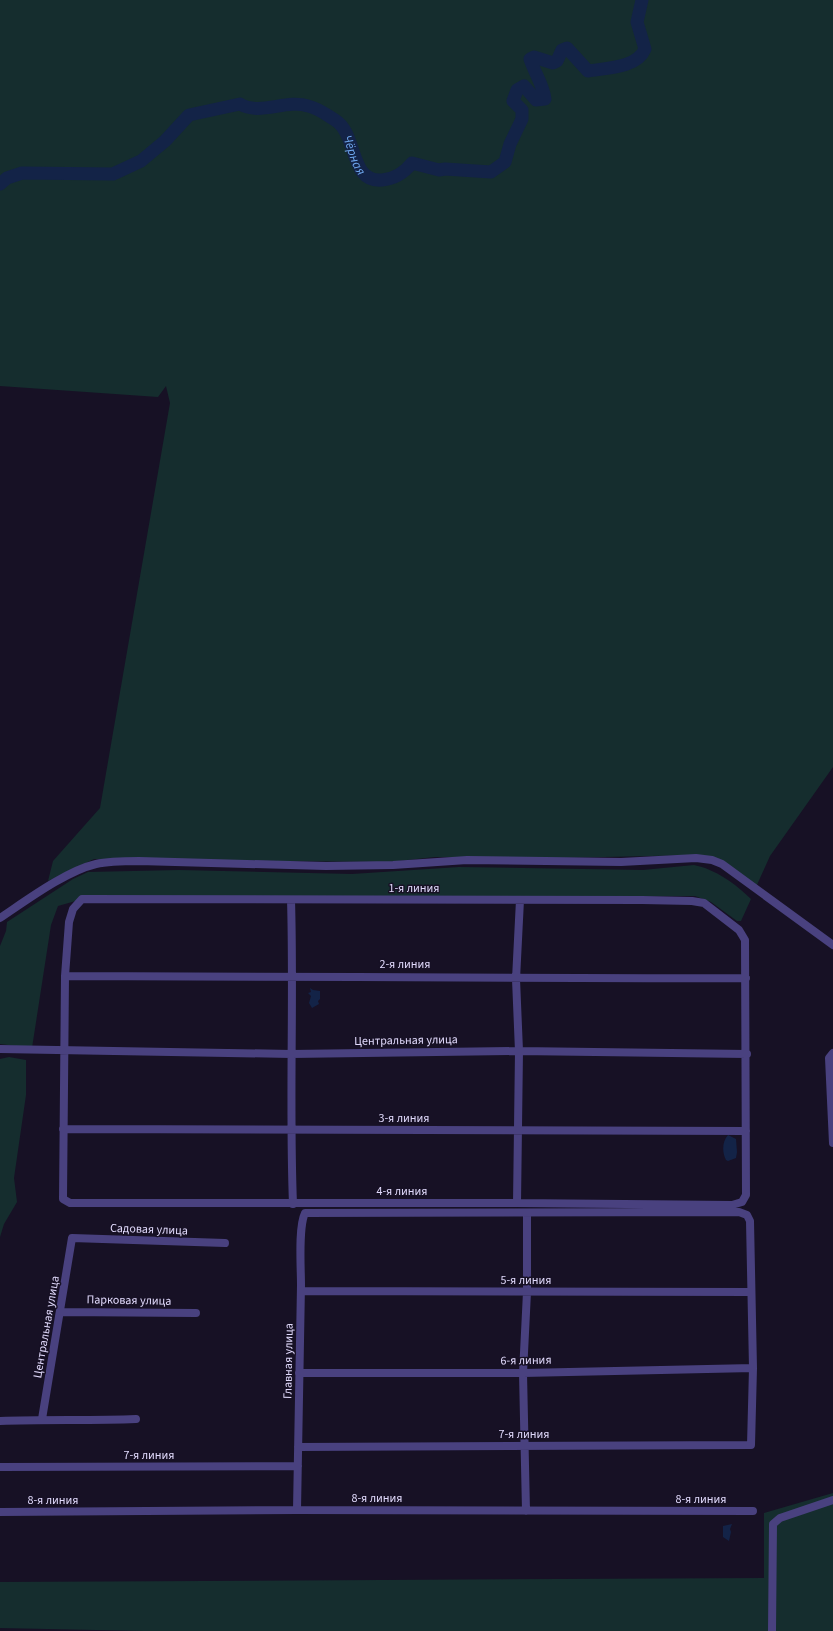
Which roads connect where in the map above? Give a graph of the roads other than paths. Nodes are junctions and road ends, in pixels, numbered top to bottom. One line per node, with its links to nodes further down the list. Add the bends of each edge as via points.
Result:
1 (291, 900): 2 (street, 1-я линия); 5 (street, 1-я линия, via 82,899 73,909 69,922); 6 (street)
2 (520, 900): 7 (street, 1-я линия, via 704,903 739,930 745,940); 8 (street)
3 (0, 918): 4 (street, via 81,869 96,864 117,862 326,866 467,860 621,862 696,858 722,864)
4 (833, 945)
5 (65, 976): 6 (street, 2-я линия); 10 (street)
6 (293, 976): 8 (street, 2-я линия); 13 (street)
7 (746, 978): 8 (street, 2-я линия); 14 (street)
8 (516, 979): 11 (street)
9 (0, 1049): 10 (street, Центральная улица)
10 (64, 1051): 13 (street, Центральная улица); 15 (street)
11 (518, 1051): 13 (street, Центральная улица); 14 (street, Центральная улица); 17 (street)
12 (833, 1053): 19 (street, via 829,1058)
13 (291, 1054): 16 (street)
14 (747, 1054): 18 (street)
15 (63, 1129): 16 (street, 3-я линия); 21 (street, 4-я линия, via 63,1199 70,1203)
16 (290, 1129): 17 (street, 3-я линия); 21 (street)
17 (518, 1131): 18 (street, 3-я линия); 20 (street)
18 (746, 1131): 20 (street, 4-я линия, via 746,1195 742,1202 732,1205)
19 (833, 1143)
20 (517, 1203): 21 (street, 4-я линия)
21 (293, 1204)
22 (527, 1213): 25 (street, Главная улица, via 305,1213 302,1219); 26 (street); 27 (street, via 739,1212 747,1215 750,1221)
23 (72, 1238): 24 (street, Садовая улица); 28 (street, Центральная улица)
24 (225, 1243)
25 (301, 1291): 26 (street, 5-я линия); 32 (street, Главная улица)
26 (527, 1292): 27 (street, 5-я линия); 31 (street)
27 (751, 1292): 30 (street)
28 (61, 1312): 29 (street, Парковая улица); 34 (street, Центральная улица)
29 (196, 1313)
30 (753, 1368): 31 (street, 6-я линия); 36 (street, 7-я линия, via 751,1445)
31 (523, 1372): 32 (street, 6-я линия); 36 (street)
32 (299, 1373): 37 (street, Главная улица)
33 (136, 1419): 34 (street)
34 (42, 1420): 35 (street)
35 (0, 1421)
36 (524, 1446): 37 (street, 7-я линия); 42 (street)
37 (298, 1447): 38 (street, Главная улица)
38 (298, 1466): 39 (street, 7-я линия); 41 (street, Главная улица)
39 (0, 1467)
40 (833, 1500): 45 (street, via 780,1518 773,1524)
41 (297, 1510): 42 (street, 8-я линия); 44 (street, 8-я линия)
42 (526, 1511): 43 (street, 8-я линия)
43 (753, 1511)
44 (0, 1512)
45 (772, 1631)

